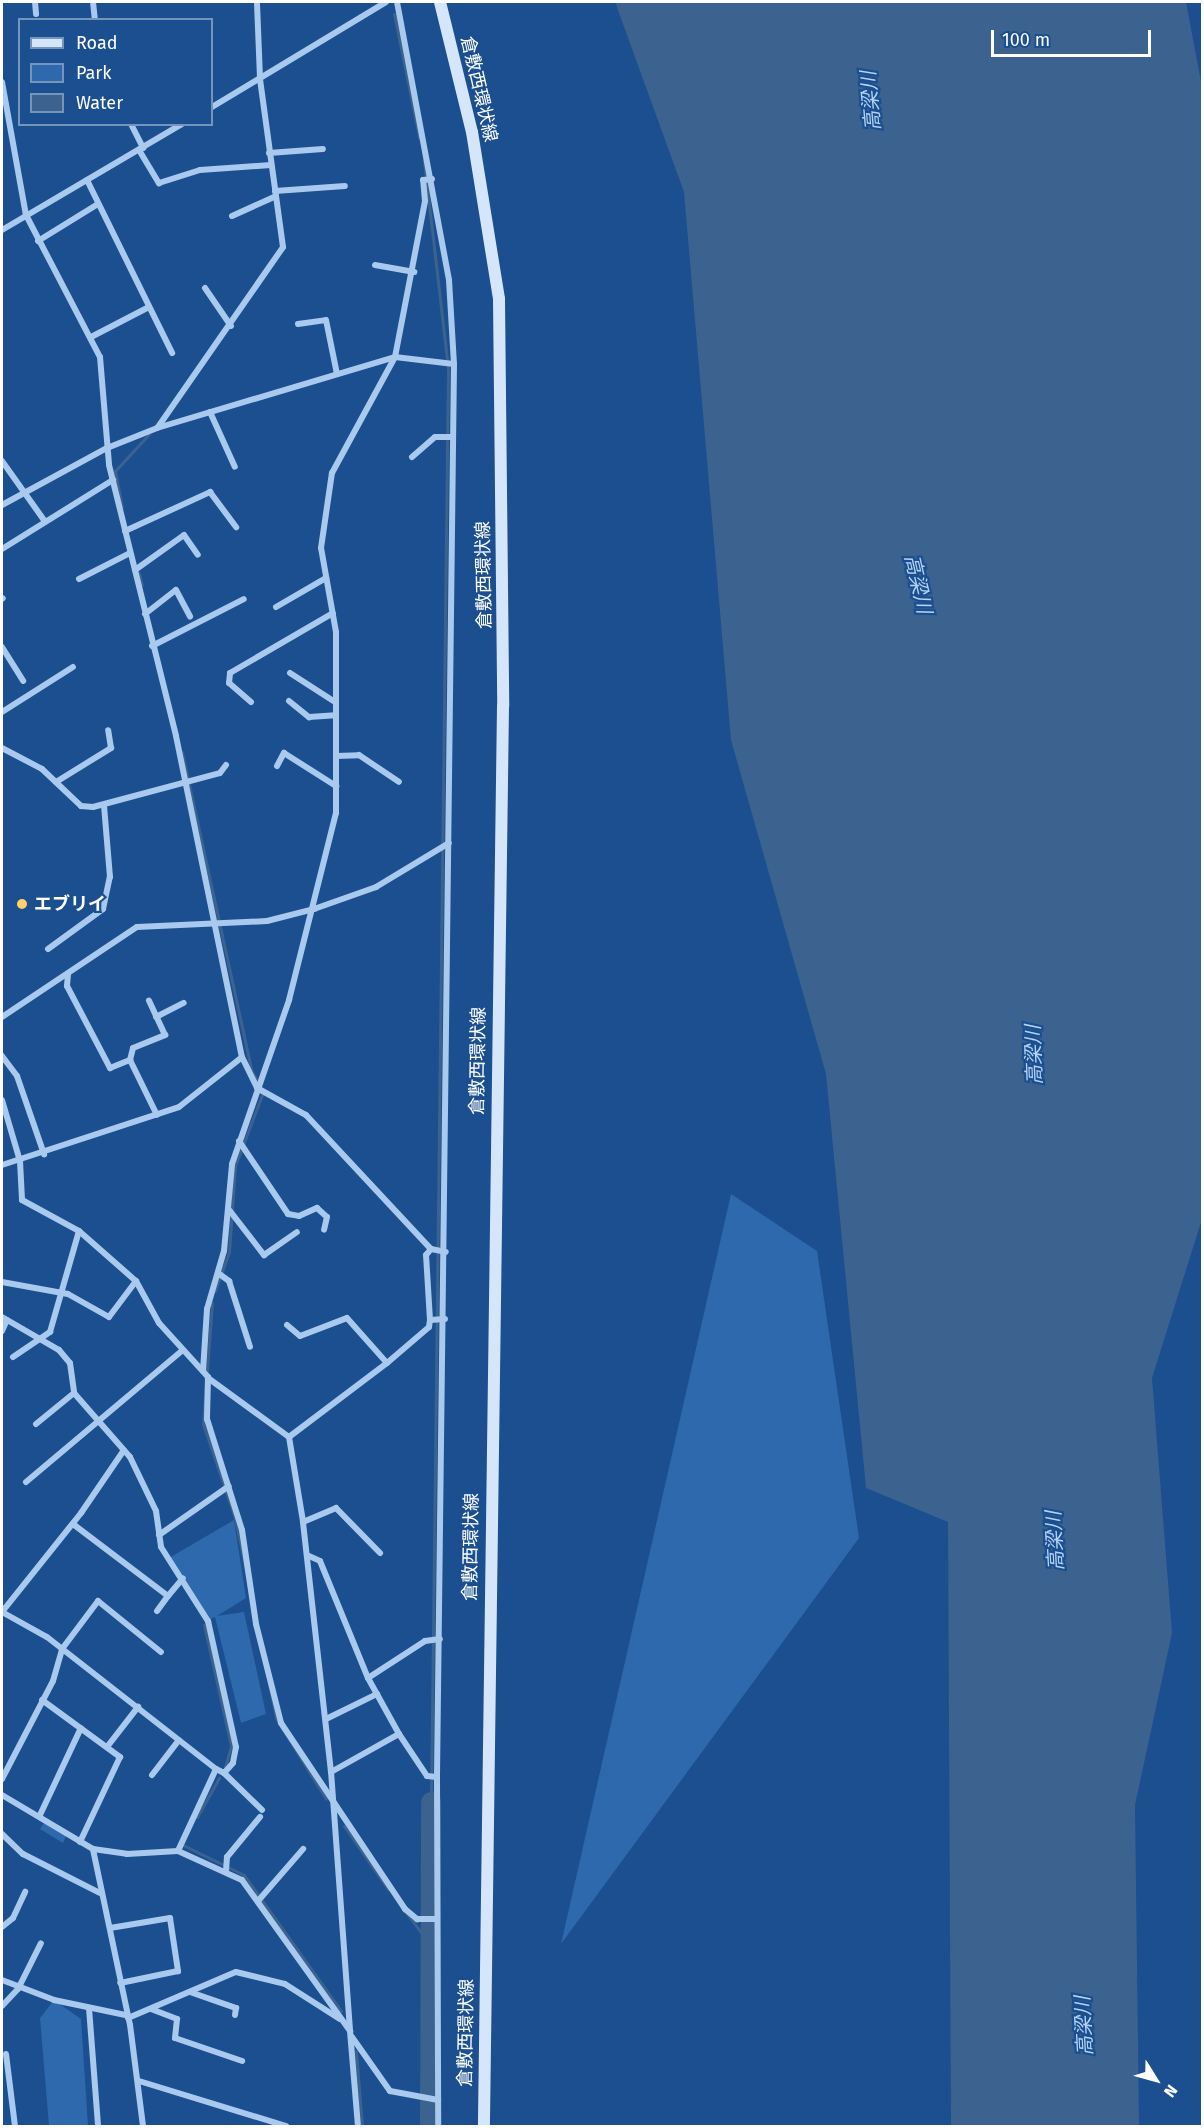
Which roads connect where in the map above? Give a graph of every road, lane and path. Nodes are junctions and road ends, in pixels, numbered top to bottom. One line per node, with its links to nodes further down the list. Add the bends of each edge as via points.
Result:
1 (35, 2): 7 (street)
2 (93, 2): 8 (street)
3 (257, 2): 9 (street)
4 (386, 2): 9 (street)
5 (397, 2): 18 (street)
6 (440, 2): 194 (main road, 倉敷西環状線, via 472,132 499,299 503,706)
7 (36, 14)
8 (95, 18)
9 (260, 78): 11 (street); 16 (street)
10 (2, 82): 23 (street)
11 (213, 106)
12 (131, 126): 14 (street)
13 (180, 126): 14 (street)
14 (141, 149): 17 (street, via 159,183 200,170); 19 (street)
15 (323, 149): 16 (street)
16 (269, 153): 17 (street)
17 (271, 165): 21 (street)
18 (429, 179): 28 (street); 36 (street, via 449,280)
19 (87, 180): 22 (street); 23 (street)
20 (345, 186): 21 (street)
21 (275, 193): 24 (street); 32 (street, via 283,246)
22 (98, 204): 26 (street); 30 (street)
23 (26, 215): 25 (street); 26 (street)
24 (232, 216)
25 (2, 230)
26 (38, 241): 33 (street)
27 (375, 265): 28 (street)
28 (414, 272): 35 (street)
29 (205, 288): 32 (street)
30 (149, 307): 33 (street); 34 (street)
31 (298, 324): 37 (street, via 326,320)
32 (231, 326): 39 (street)
33 (93, 336): 41 (street, via 100,357)
34 (172, 353)
35 (395, 357): 36 (street); 37 (street); 55 (street, via 332,473 321,548)
36 (450, 364): 40 (street)
37 (337, 374): 38 (street)
38 (210, 412): 39 (street); 44 (street)
39 (157, 428): 41 (street)
40 (449, 437): 42 (street, via 435,437); 82 (street)
41 (107, 448): 45 (street); 46 (street)
42 (412, 457)
43 (2, 461): 46 (street)
44 (235, 467)
45 (113, 480): 48 (street); 50 (street)
46 (23, 493): 47 (street); 48 (street)
47 (2, 505)
48 (44, 520): 51 (street)
49 (236, 527): 50 (street, via 210,492)
50 (127, 531): 52 (street)
51 (2, 549)
52 (130, 553): 54 (street); 56 (street)
53 (198, 555): 54 (street, via 184,535)
54 (135, 570): 60 (street)
55 (326, 578): 58 (street); 59 (street)
56 (79, 579)
57 (244, 599): 62 (street)
58 (276, 607)
59 (333, 613): 68 (street, via 230,673 229,683); 69 (street)
60 (145, 615): 61 (street, via 176,590); 62 (street)
61 (190, 616)
62 (154, 645): 77 (street)
63 (2, 647): 66 (street)
64 (73, 667): 70 (street)
65 (290, 673): 69 (street)
66 (24, 681)
67 (289, 701): 71 (street, via 309,717)
68 (251, 702)
69 (335, 702): 71 (street)
70 (2, 712)
71 (335, 715): 74 (street)
72 (108, 730): 78 (street, via 111,748)
73 (2, 748): 78 (street)
74 (336, 756): 79 (street, via 359,755); 80 (street)
75 (226, 765): 77 (street, via 220,773)
76 (277, 766): 80 (street, via 284,753)
77 (188, 780): 81 (street); 84 (street)
78 (56, 782): 81 (street, via 81,806)
79 (399, 782)
80 (336, 786): 83 (street, via 336,813)
81 (104, 804): 85 (street, via 110,877 103,909)
82 (444, 845): 83 (street, via 376,887); 107 (street)
83 (314, 909): 84 (street, via 267,921); 95 (street)
84 (220, 922): 86 (street, via 137,927); 92 (street)
85 (48, 949)
86 (68, 974): 89 (street); 93 (street, via 68,986 110,1068)
87 (148, 1001): 90 (street)
88 (184, 1003): 90 (street)
89 (2, 1017)
90 (156, 1017): 93 (street, via 165,1035 134,1048)
91 (2, 1056): 94 (street)
92 (242, 1057): 95 (street); 97 (street, via 179,1107)
93 (130, 1060): 97 (street)
94 (4, 1070): 99 (street, via 17,1076)
95 (260, 1089): 98 (street); 106 (street, via 306,1115)
96 (2, 1100): 100 (street)
97 (157, 1115): 99 (street)
98 (241, 1144): 102 (street); 103 (street, via 288,1214 299,1216 317,1208 327,1217)
99 (44, 1154): 100 (street)
100 (20, 1161): 101 (street); 104 (street, via 22,1200)
101 (2, 1165)
102 (230, 1211): 105 (street, via 264,1255); 108 (street)
103 (324, 1230)
104 (79, 1231): 110 (street); 111 (street)
105 (297, 1232)
106 (433, 1250): 107 (street); 113 (street, via 426,1255)
107 (444, 1252): 114 (street)
108 (221, 1274): 118 (street); 122 (street, via 207,1309)
109 (2, 1281): 111 (street)
110 (136, 1281): 111 (street, via 109,1317); 119 (street, via 159,1323)
111 (62, 1294): 117 (street, via 50,1332)
112 (4, 1319): 116 (street); 117 (street)
113 (432, 1319): 114 (street); 121 (street, via 429,1327)
114 (444, 1319): 139 (street)
115 (287, 1325): 121 (street, via 300,1336 347,1317)
116 (2, 1331)
117 (41, 1339): 120 (street); 123 (street, via 70,1363)
118 (250, 1347)
119 (183, 1350): 122 (street); 124 (street)
120 (13, 1357)
121 (387, 1363): 126 (street)
122 (206, 1375): 126 (street); 129 (street, via 207,1419)
123 (74, 1394): 124 (street); 125 (street)
124 (99, 1422): 127 (street); 128 (street)
125 (36, 1424)
126 (289, 1437): 130 (street)
127 (124, 1450): 131 (street); 132 (street, via 145,1482)
128 (26, 1482)
129 (227, 1488): 132 (street); 158 (street, via 281,1723)
130 (303, 1521): 133 (street, via 336,1508); 134 (street)
131 (73, 1524): 136 (street); 138 (street)
132 (159, 1535): 135 (street, via 161,1547)
133 (380, 1553)
134 (309, 1556): 142 (street, via 320,1561); 146 (street)
135 (183, 1578): 136 (street); 153 (street, via 208,1621 236,1747 233,1763)
136 (168, 1596): 137 (street)
137 (158, 1611)
138 (2, 1612): 140 (street)
139 (436, 1639): 142 (street); 155 (street)
140 (62, 1649): 141 (street, via 98,1601); 144 (street); 145 (street)
141 (162, 1652)
142 (368, 1678): 143 (street)
143 (377, 1694): 146 (street); 148 (street)
144 (42, 1700): 147 (street); 156 (street)
145 (138, 1707): 149 (street); 150 (street)
146 (326, 1719): 152 (street)
147 (81, 1728): 150 (street); 159 (street)
148 (399, 1734): 152 (street); 155 (street)
149 (179, 1740): 151 (street); 154 (street)
150 (106, 1746): 161 (street, via 120,1757)
151 (216, 1769): 153 (street); 164 (street)
152 (331, 1772): 158 (street)
153 (224, 1773): 165 (street, via 261,1813 227,1857)
154 (152, 1775)
155 (433, 1776): 169 (street)
156 (2, 1779)
157 (2, 1795): 159 (street)
158 (332, 1802): 169 (street, via 405,1909); 183 (street)
159 (40, 1815): 161 (street)
160 (2, 1834): 167 (street, via 23,1854)
161 (80, 1842): 162 (street)
162 (93, 1849): 164 (street, via 127,1854); 167 (street)
163 (303, 1849): 168 (street)
164 (178, 1851): 165 (street)
165 (227, 1868): 168 (street)
166 (25, 1892): 170 (street, via 13,1918)
167 (100, 1893): 171 (street)
168 (260, 1899): 182 (street)
169 (432, 1919): 187 (street)
170 (2, 1928)
171 (110, 1928): 174 (street); 174 (street, via 170,1918 178,1971)
172 (41, 1943): 175 (street)
173 (2, 1980): 175 (street)
174 (120, 1983): 181 (street)
175 (18, 1989): 177 (street); 178 (street)
176 (189, 1992): 179 (street); 180 (street, via 236,2008); 182 (street, via 236,1972 256,1973 285,1984)
177 (2, 2006)
178 (89, 2008): 181 (street); 190 (street)
179 (151, 2008): 181 (street); 185 (street, via 177,2019 175,2038)
180 (235, 2015)
181 (127, 2017): 186 (street)
182 (345, 2023): 183 (street)
183 (350, 2034): 187 (street, via 390,2091); 192 (street)
184 (6, 2054): 189 (street)
185 (242, 2061)
186 (139, 2081): 188 (street); 191 (street)
187 (436, 2100): 193 (street)
188 (285, 2126)
189 (15, 2127)
190 (98, 2127)
191 (143, 2127)
192 (358, 2127)
193 (438, 2127)
194 (483, 2127)

